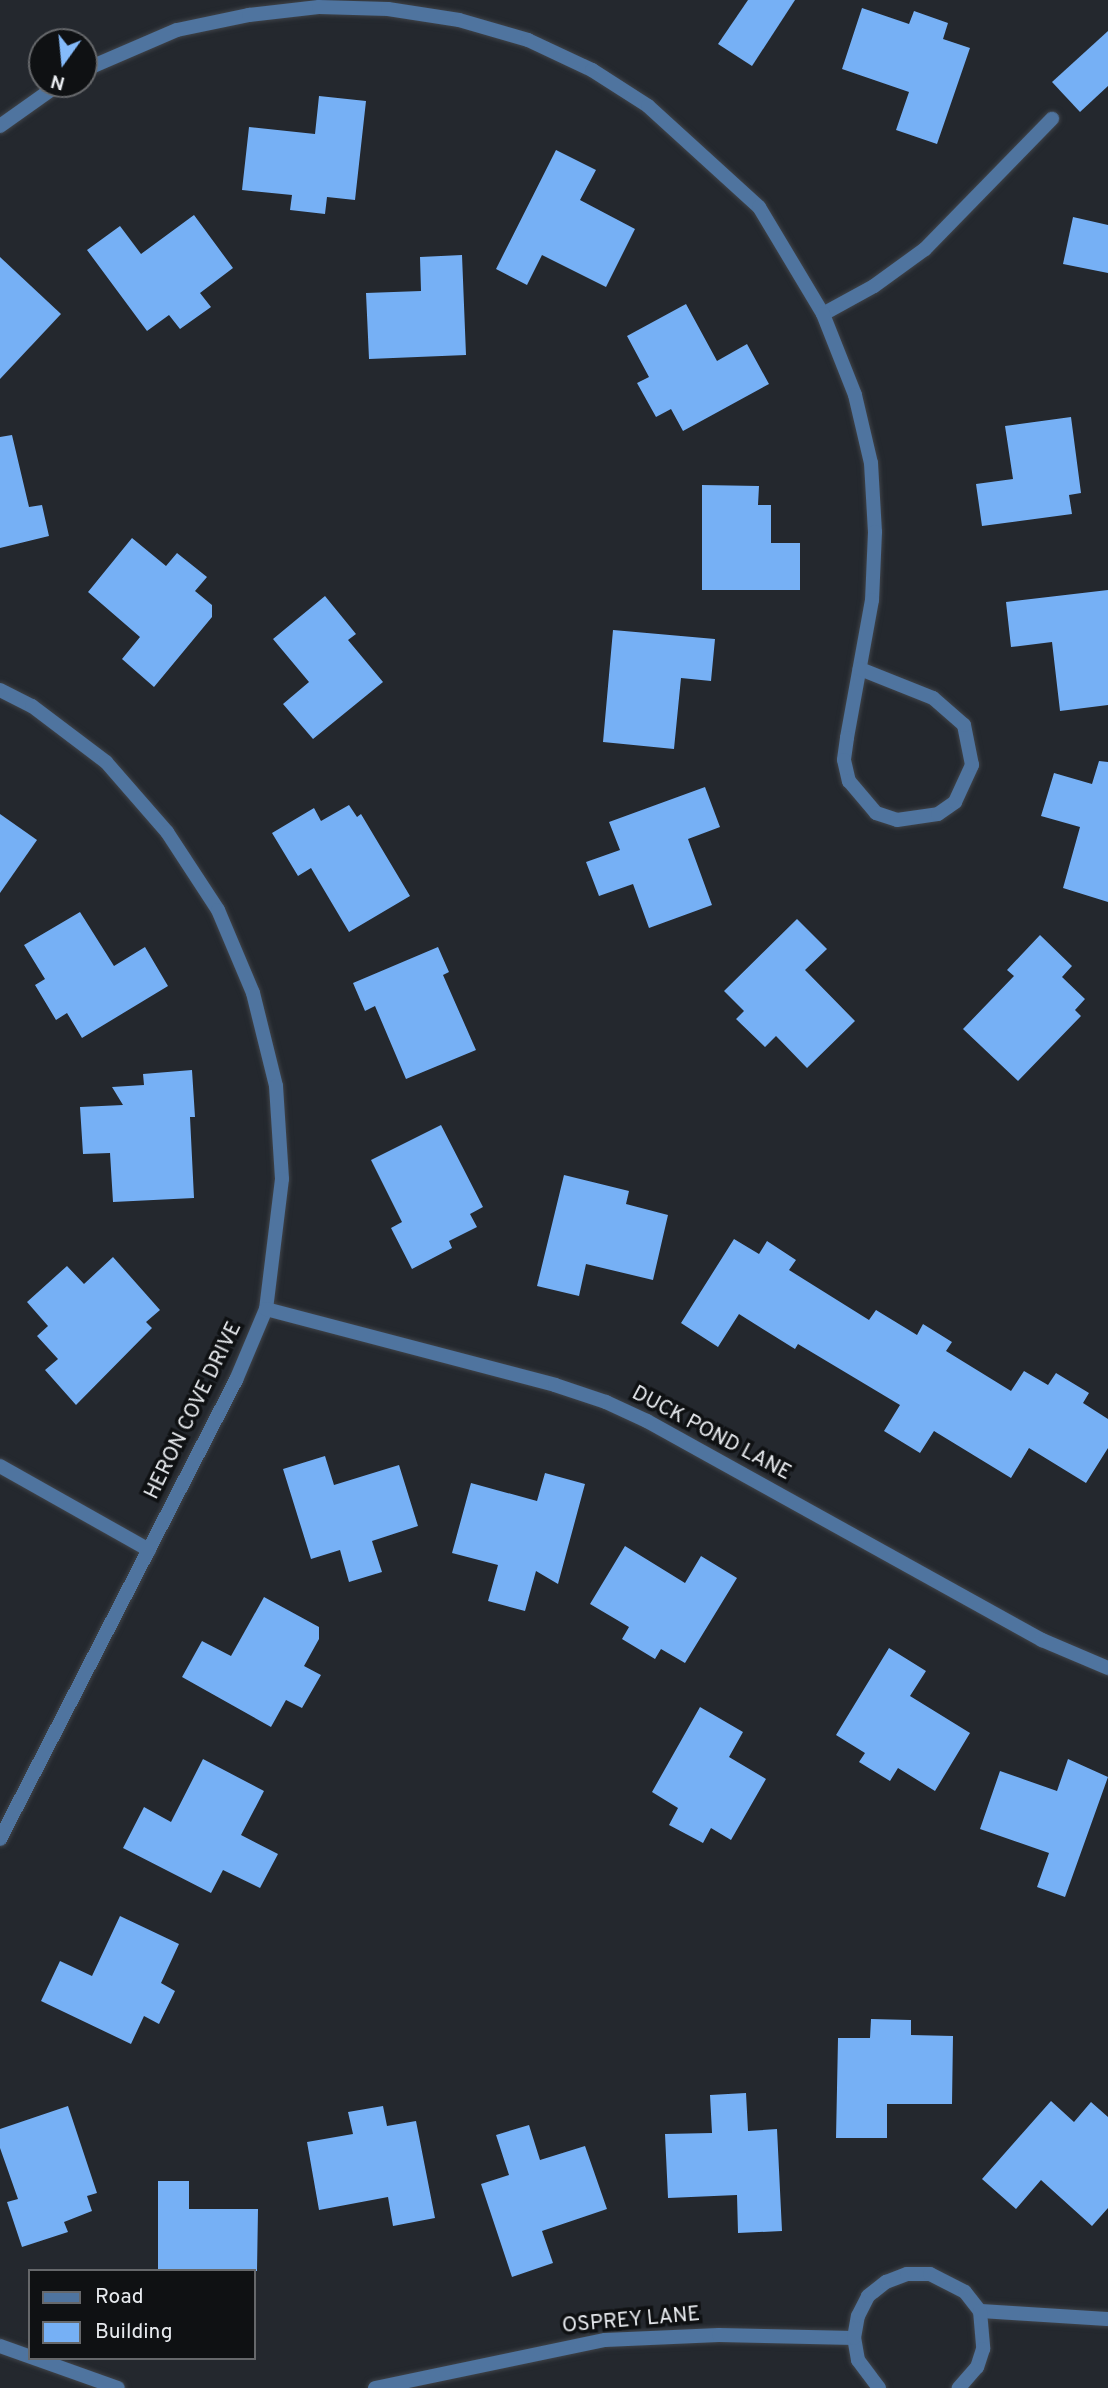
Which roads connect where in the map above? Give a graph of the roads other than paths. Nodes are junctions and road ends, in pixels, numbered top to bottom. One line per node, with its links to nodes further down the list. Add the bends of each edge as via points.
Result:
1 (414, 6): 2 (street, via 319,7 249,15 177,30); 6 (street, via 528,40 592,70 648,106 760,208)
2 (98, 65)
3 (40, 98): 5 (street)
4 (1052, 119): 6 (street, via 925,248 874,286)
5 (0, 127)
6 (822, 314): 7 (street, via 855,395 870,463 872,600)
7 (860, 669): 7 (street, via 845,760 849,781 876,813 897,820 938,814 955,802 972,765 964,724 933,698)
8 (0, 690): 9 (street, HERON COVE DRIVE, via 32,706 106,762 167,832 218,910 253,993 276,1086 282,1179)
9 (266, 1309): 11 (street, HERON COVE DRIVE, via 236,1380); 12 (street, DUCK POND LANE, via 606,1402 1042,1640)
10 (0, 1466): 11 (street)
11 (149, 1550): 13 (street, HERON COVE DRIVE)
12 (1108, 1668)
13 (0, 1839)
14 (980, 2311): 15 (street); 16 (street, via 949,2280 907,2274 868,2296); 23 (street, via 983,2349 977,2367)
15 (1108, 2319)
16 (854, 2338): 21 (street, OSPREY LANE, via 719,2335 606,2340); 22 (street, via 858,2360)
17 (0, 2346): 18 (street)
18 (28, 2356)
19 (39, 2360): 20 (street)
20 (118, 2388)
21 (374, 2388)
22 (879, 2388)
23 (959, 2388)

